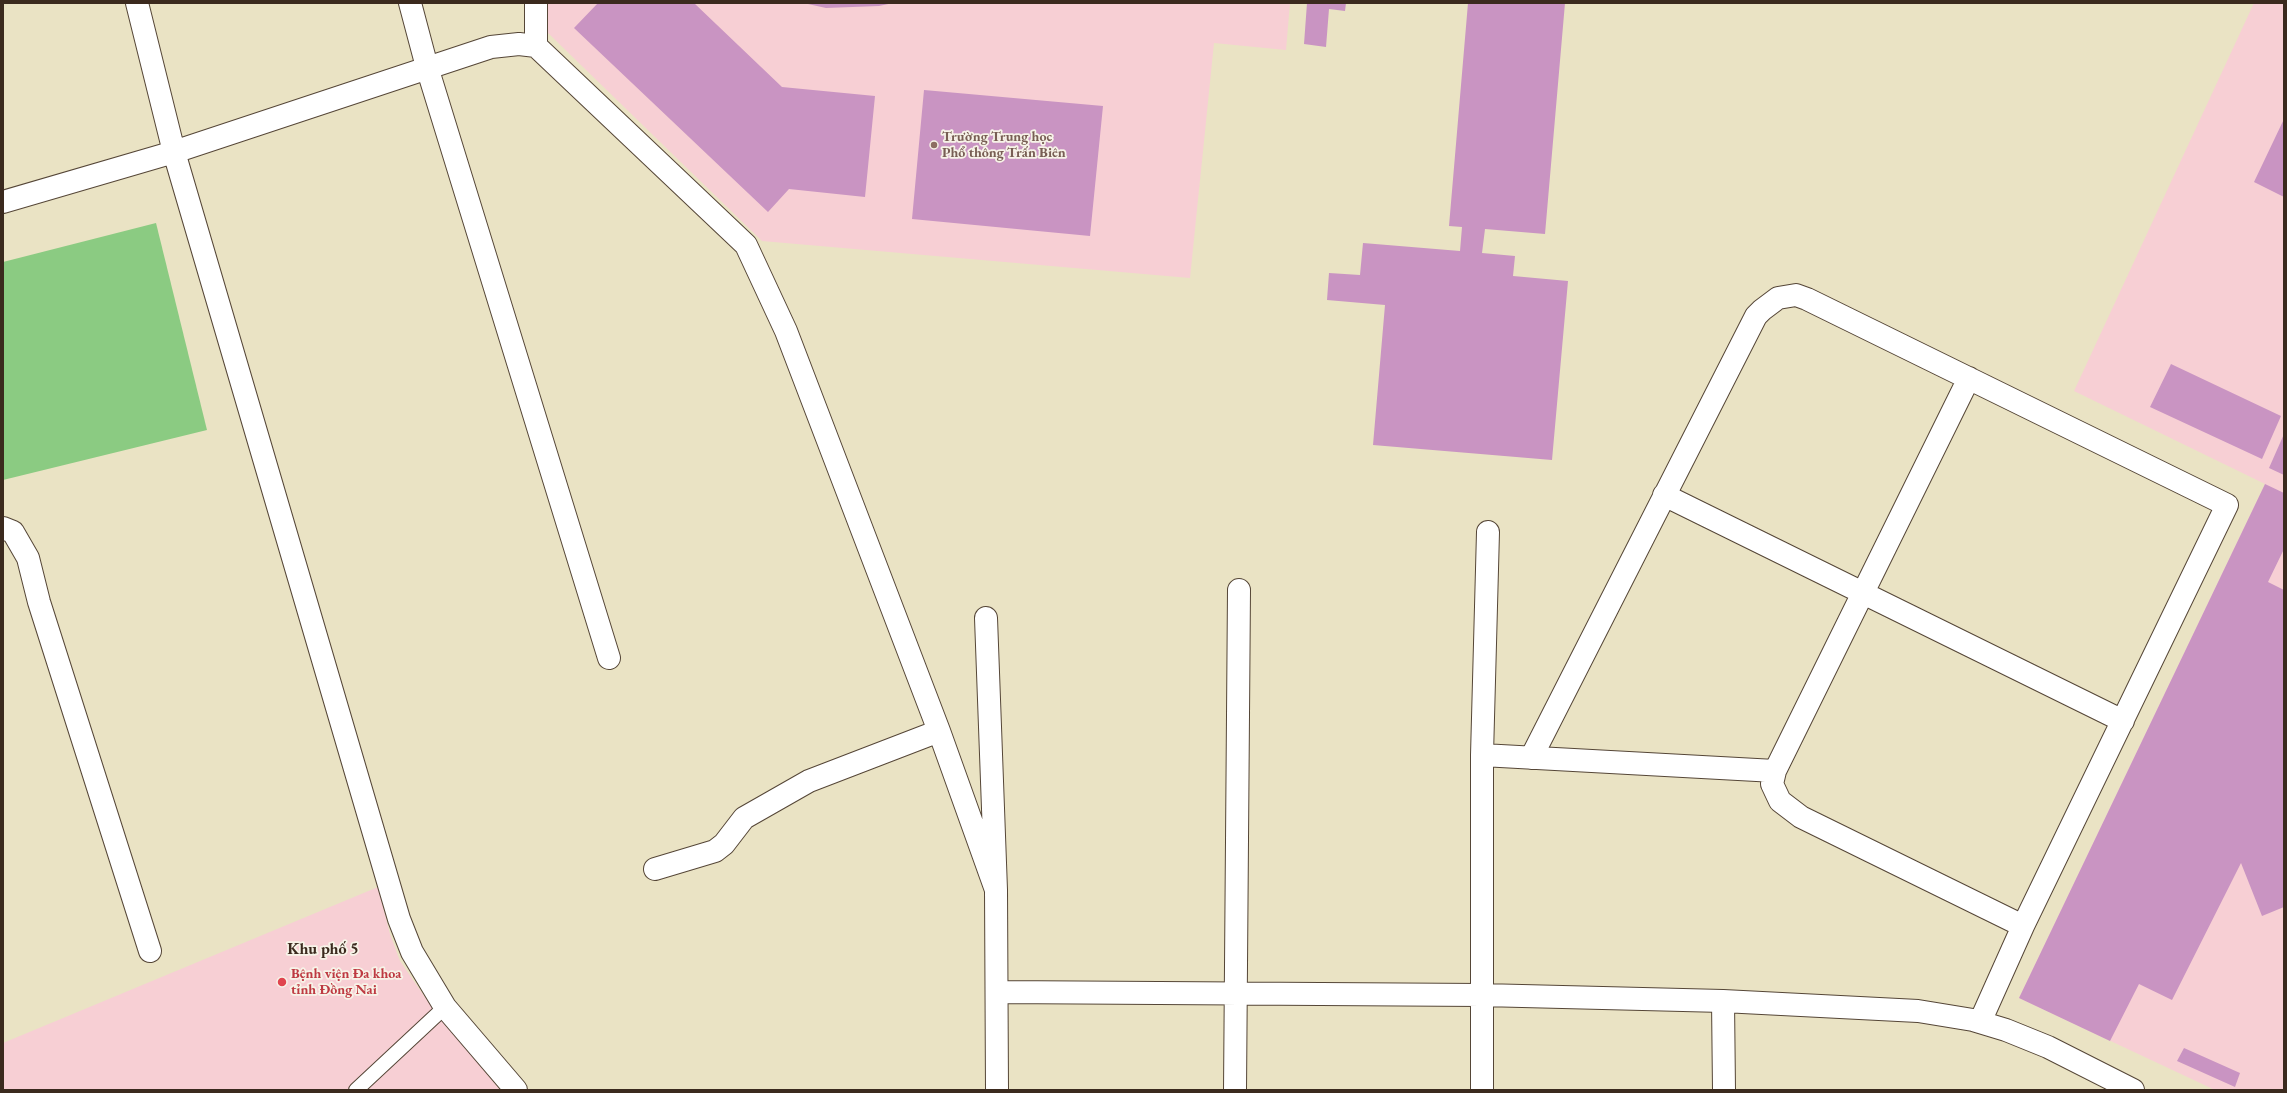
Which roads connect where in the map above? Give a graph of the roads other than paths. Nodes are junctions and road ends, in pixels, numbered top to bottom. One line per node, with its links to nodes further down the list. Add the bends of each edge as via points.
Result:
1 (137, 3): 6 (street)
2 (410, 3): 5 (street)
3 (536, 3): 4 (street)
4 (536, 46): 5 (street, via 491,46); 17 (street, via 746,245 786,331)
5 (427, 67): 6 (street); 15 (street)
6 (174, 152): 7 (street); 29 (street, via 399,919 412,952)
7 (3, 202)
8 (1969, 378): 9 (street, via 1808,299 1796,295 1778,298 1756,316); 13 (street); 16 (street, via 2227,505)
9 (1664, 495): 13 (street); 19 (street)
10 (3, 528): 24 (street, via 13,532 28,558 39,602)
11 (1488, 532): 18 (street)
12 (1239, 590): 26 (street)
13 (1863, 593): 16 (street); 20 (street)
14 (986, 618): 22 (street)
15 (609, 658)
16 (2123, 721): 23 (street)
17 (939, 731): 21 (street, via 809,781 744,818 724,844 715,850); 22 (street)
18 (1482, 755): 19 (street); 27 (street)
19 (1531, 758): 20 (street)
20 (1775, 771): 23 (street, via 1772,784 1776,794 1787,807 1801,817)
21 (655, 869)
22 (996, 890): 25 (street)
23 (2023, 926): 30 (street)
24 (150, 951)
25 (996, 992): 26 (street); 33 (street)
26 (1237, 993): 27 (street); 34 (street)
27 (1482, 995): 28 (street); 35 (street)
28 (1723, 1000): 30 (street, via 1918,1011); 36 (street)
29 (445, 1007): 31 (lane); 32 (street)
30 (1980, 1022): 37 (street, via 2048,1047)
31 (356, 1090)
32 (516, 1090)
33 (997, 1090)
34 (1236, 1090)
35 (1482, 1090)
36 (1724, 1090)
37 (2133, 1090)

